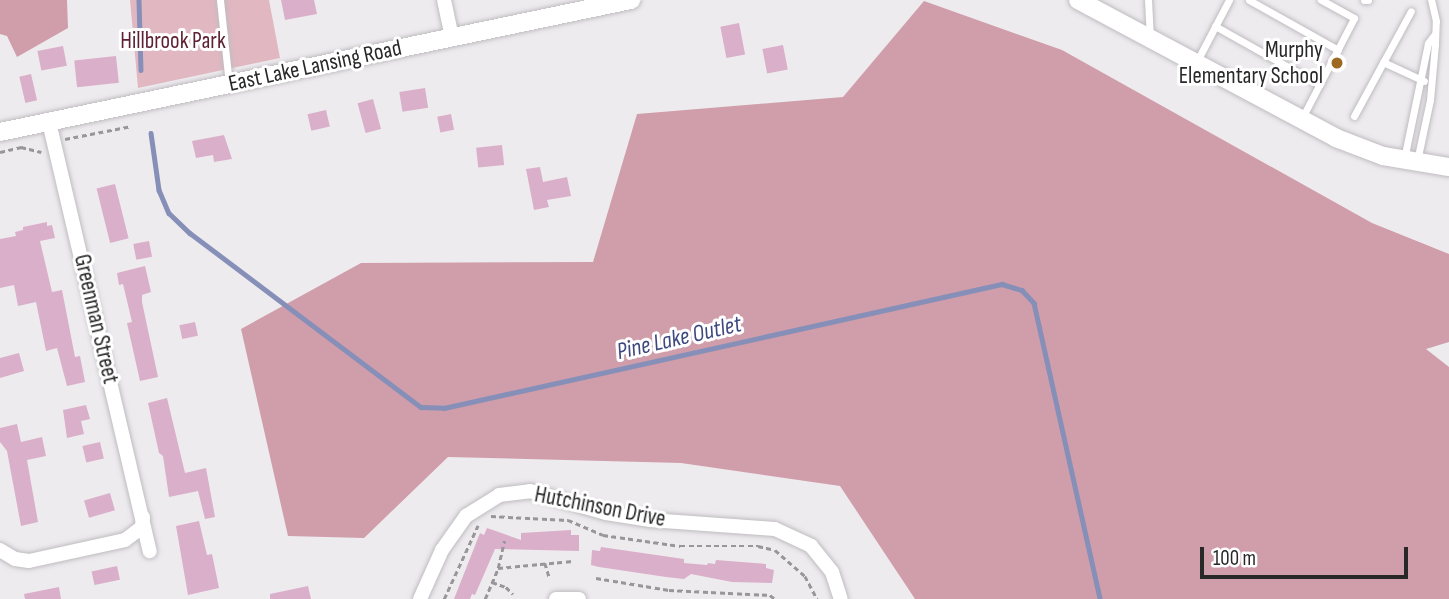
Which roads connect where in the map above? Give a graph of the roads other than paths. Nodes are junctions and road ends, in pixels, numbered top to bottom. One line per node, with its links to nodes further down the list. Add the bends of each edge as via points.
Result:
1 (220, 0): 19 (lane)
2 (444, 0): 13 (street)
3 (631, 0): 13 (street, East Lake Lansing Road)
4 (1078, 0): 14 (street)
5 (1148, 0): 14 (lane)
6 (1229, 0): 11 (lane)
7 (1249, 0): 15 (lane)
8 (1321, 0): 15 (lane, via 1354,18)
9 (1431, 0): 12 (lane)
10 (1412, 11): 17 (lane)
11 (1215, 26): 16 (lane); 20 (lane)
12 (1434, 35): 18 (lane); 21 (lane)
13 (452, 37): 19 (street, East Lake Lansing Road)
14 (1150, 38): 16 (street)
15 (1338, 50): 20 (lane)
16 (1196, 62): 23 (street)
17 (1384, 62): 18 (lane); 22 (lane)
18 (1421, 79): 21 (lane); 26 (lane)
19 (229, 85): 24 (street, East Lake Lansing Road)
20 (1320, 85): 23 (lane)
21 (1432, 85): 26 (lane)
22 (1354, 116)
23 (1300, 121): 26 (street, via 1336,138)
24 (49, 122): 25 (street, East Lake Lansing Road); 28 (street, Greenman Street)
25 (0, 132)
26 (1410, 161): 27 (street)
27 (1449, 167)
28 (143, 515): 29 (street, via 142,527 125,540 29,561); 30 (street, Greenman Street)
29 (0, 550)
30 (150, 551)
31 (420, 599): 34 (street, Hutchinson Drive, via 442,550 466,516 499,495 530,491 606,513 650,520 775,529 811,547 832,572)
32 (556, 599): 33 (street)
33 (579, 599)
34 (841, 599)

